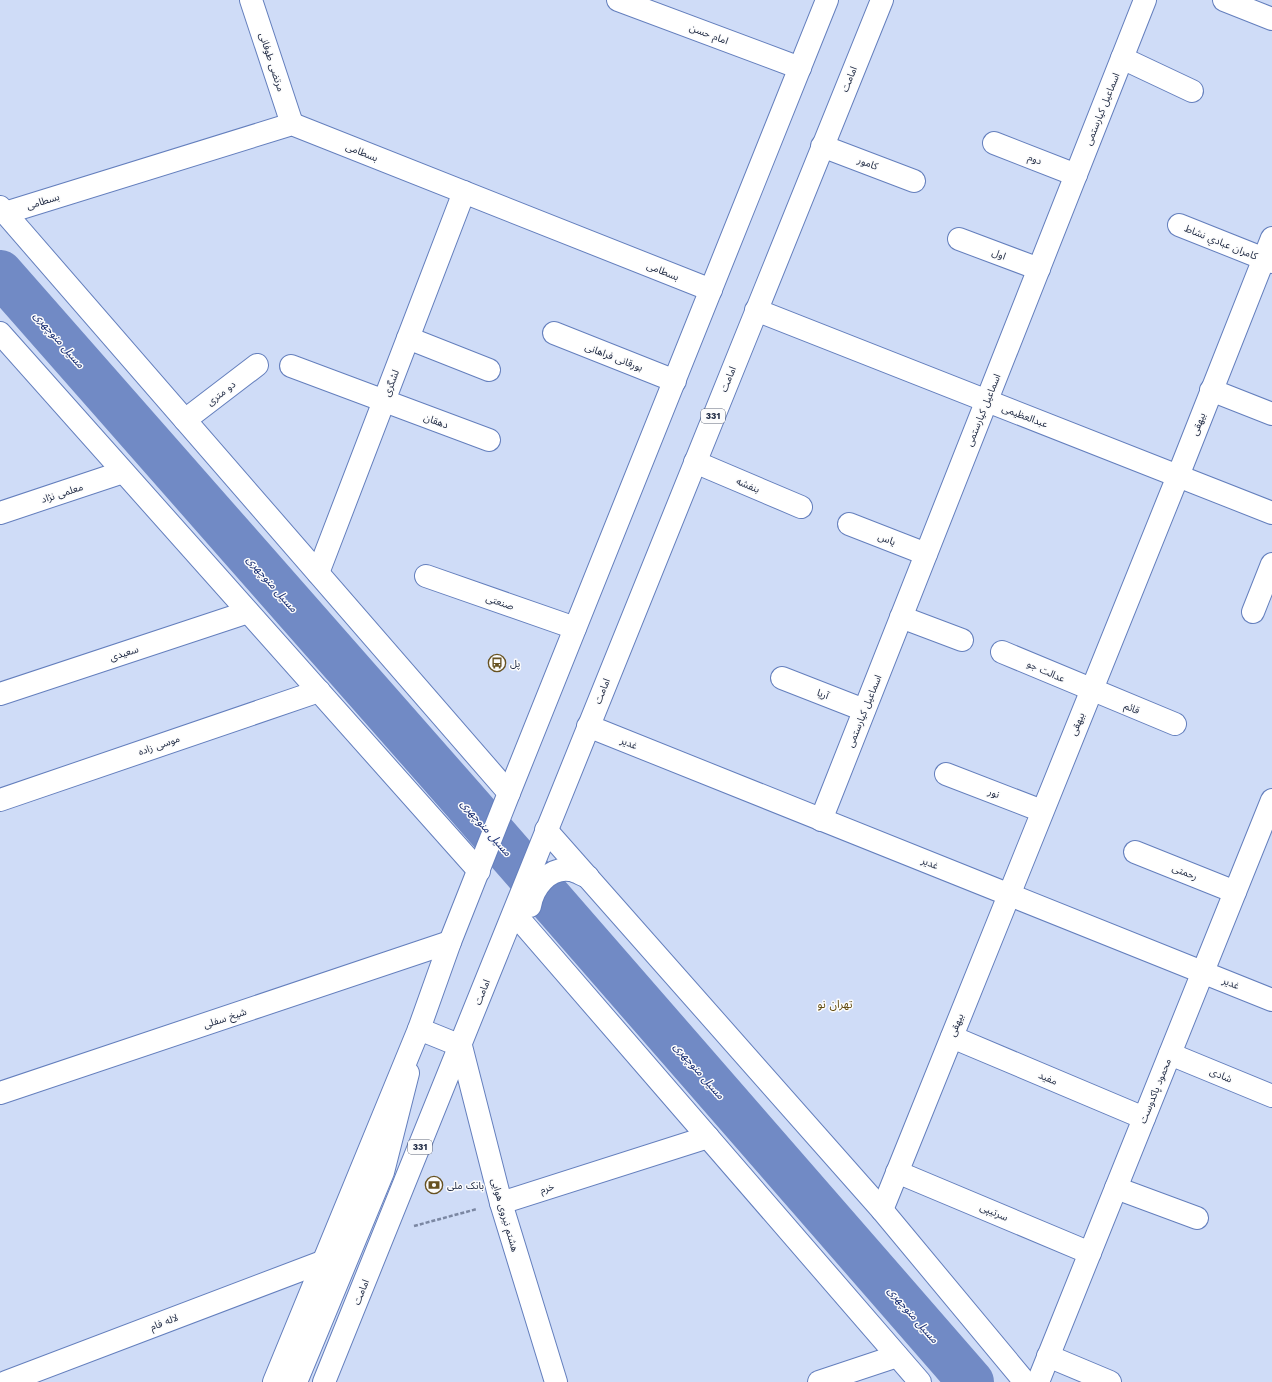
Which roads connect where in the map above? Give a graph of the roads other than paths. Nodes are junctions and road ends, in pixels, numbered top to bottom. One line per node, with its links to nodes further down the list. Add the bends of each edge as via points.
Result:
1 (251, 0): 11 (street, مرتضی طوفانی)
2 (618, 0): 9 (street, امام حسن)
3 (827, 0): 9 (street)
4 (882, 0): 13 (street, امامت / 331)
5 (1145, 0): 8 (street, اسماعیل کیارستمی)
6 (1224, 0): 7 (street)
7 (1272, 19)
8 (1122, 58): 10 (street); 14 (street, اسماعیل کیارستمی)
9 (800, 68): 23 (street)
10 (1192, 91)
11 (292, 124): 16 (street, بسطامی); 17 (street, بسطامی)
12 (994, 143): 14 (street, دوم)
13 (822, 146): 15 (street, کامور); 24 (street, امامت / 331)
14 (1076, 175): 22 (street, اسماعیل کیارستمی)
15 (914, 181)
16 (464, 192): 23 (street, بسطامی); 27 (street, لشگری)
17 (2, 210): 36 (street)
18 (1179, 225): 21 (street, كامران عبادي نشاط)
19 (1272, 238): 21 (street, بیهقی)
20 (959, 239): 22 (street, اول)
21 (1268, 260): 32 (street, بیهقی)
22 (1039, 269): 33 (street, اسماعیل کیارستمی)
23 (711, 290): 31 (street)
24 (756, 310): 33 (street, عبدالعظیمی); 38 (street, امامت / 331)
25 (0, 333): 39 (street)
26 (554, 333): 31 (street, بورقانی فراهانی)
27 (408, 338): 30 (street); 34 (street, لشگری)
28 (257, 365): 36 (street, دو متری)
29 (291, 366): 34 (street, دهقان)
30 (489, 370)
31 (675, 381): 52 (street)
32 (1211, 390): 35 (street); 40 (street, بیهقی)
33 (986, 401): 40 (street, عبدالعظیمی); 45 (street, اسماعیل کیارستمی)
34 (384, 402): 37 (street, دهقان); 47 (street, لشگری)
35 (1272, 414)
36 (185, 420): 47 (street)
37 (489, 440)
38 (695, 462): 41 (street, بنفشه); 61 (street, امامت / 331)
39 (123, 472): 42 (street, معلمی نژاد); 49 (street)
40 (1178, 476): 43 (street, عبدالعظیمی); 57 (street, بیهقی)
41 (801, 507)
42 (0, 513)
43 (1272, 513)
44 (849, 524): 45 (street, یاس)
45 (926, 554): 51 (street, اسماعیل کیارستمی)
46 (1272, 564): 50 (street)
47 (318, 573): 63 (street)
48 (426, 576): 52 (street, صنعتی)
49 (248, 612): 56 (street); 58 (street, سعیدی)
50 (1253, 612)
51 (901, 617): 53 (street); 59 (street, اسماعیل کیارستمی)
52 (575, 628): 63 (street)
53 (962, 640)
54 (1002, 652): 57 (street, عدالت جو)
55 (782, 678): 59 (street, آریا)
56 (319, 691): 64 (street, موسی زاده); 70 (street)
57 (1090, 691): 60 (street, قائم); 66 (street, بیهقی)
58 (0, 694)
59 (864, 710): 67 (street, اسماعیل کیارستمی)
60 (1175, 724)
61 (588, 726): 67 (street, غدیر); 68 (street, امامت / 331)
62 (946, 774): 66 (street, نور)
63 (509, 794): 70 (street)
64 (0, 800)
65 (1272, 800): 72 (street, محمود پاکدوست)
66 (1042, 811): 73 (street, بیهقی)
67 (821, 820): 73 (street, غدیر)
68 (546, 831): 71 (street); 74 (street, امامت / 331)
69 (1135, 852): 72 (street, رحمتی)
70 (479, 870): 75 (street)
71 (588, 877): 74 (street, via 570,870 558,871 546,877 535,889 530,905); 89 (street)
72 (1235, 892): 76 (street, محمود پاکدوست)
73 (1008, 895): 76 (street, غدیر); 79 (street, بیهقی)
74 (520, 914): 80 (street, امامت / 331); 85 (street, via 540,943)
75 (450, 942): 78 (street); 82 (street, شیخ سفلی)
76 (1203, 972): 77 (street, غدیر); 81 (street, محمود پاکدوست)
77 (1272, 1000)
78 (419, 1029): 80 (street); 92 (street); 98 (street, via 384,1172)
79 (952, 1037): 84 (street, مفید); 86 (street, بیهقی)
80 (461, 1046): 88 (street, هشتم نیروی هوایی); 99 (street, امامت / 331)
81 (1170, 1054): 83 (street, شادی); 84 (street, محمود پاکدوست)
82 (0, 1093)
83 (1272, 1096)
84 (1144, 1118): 87 (street, محمود پاکدوست)
85 (708, 1137): 88 (street, خرم); 93 (street)
86 (897, 1172): 89 (street, بیهقی); 91 (street, سرتیپی)
87 (1116, 1188): 90 (street); 91 (street, محمود پاکدوست)
88 (500, 1203): 100 (street, هشتم نیروی هوایی)
89 (882, 1210): 103 (street)
90 (1197, 1218)
91 (1090, 1253): 94 (street, محمود پاکدوست)
92 (322, 1262): 95 (street, لاله فام); 97 (street)
93 (897, 1356): 101 (street); 102 (street)
94 (1048, 1356): 104 (street, محمود پاکدوست); 105 (street)
95 (47, 1375): 96 (street, لاله فام)
96 (6, 1382)
97 (274, 1382)
98 (296, 1382)
99 (324, 1382)
100 (556, 1382)
101 (819, 1382)
102 (920, 1382)
103 (1025, 1382)
104 (1038, 1382)
105 (1110, 1382)

